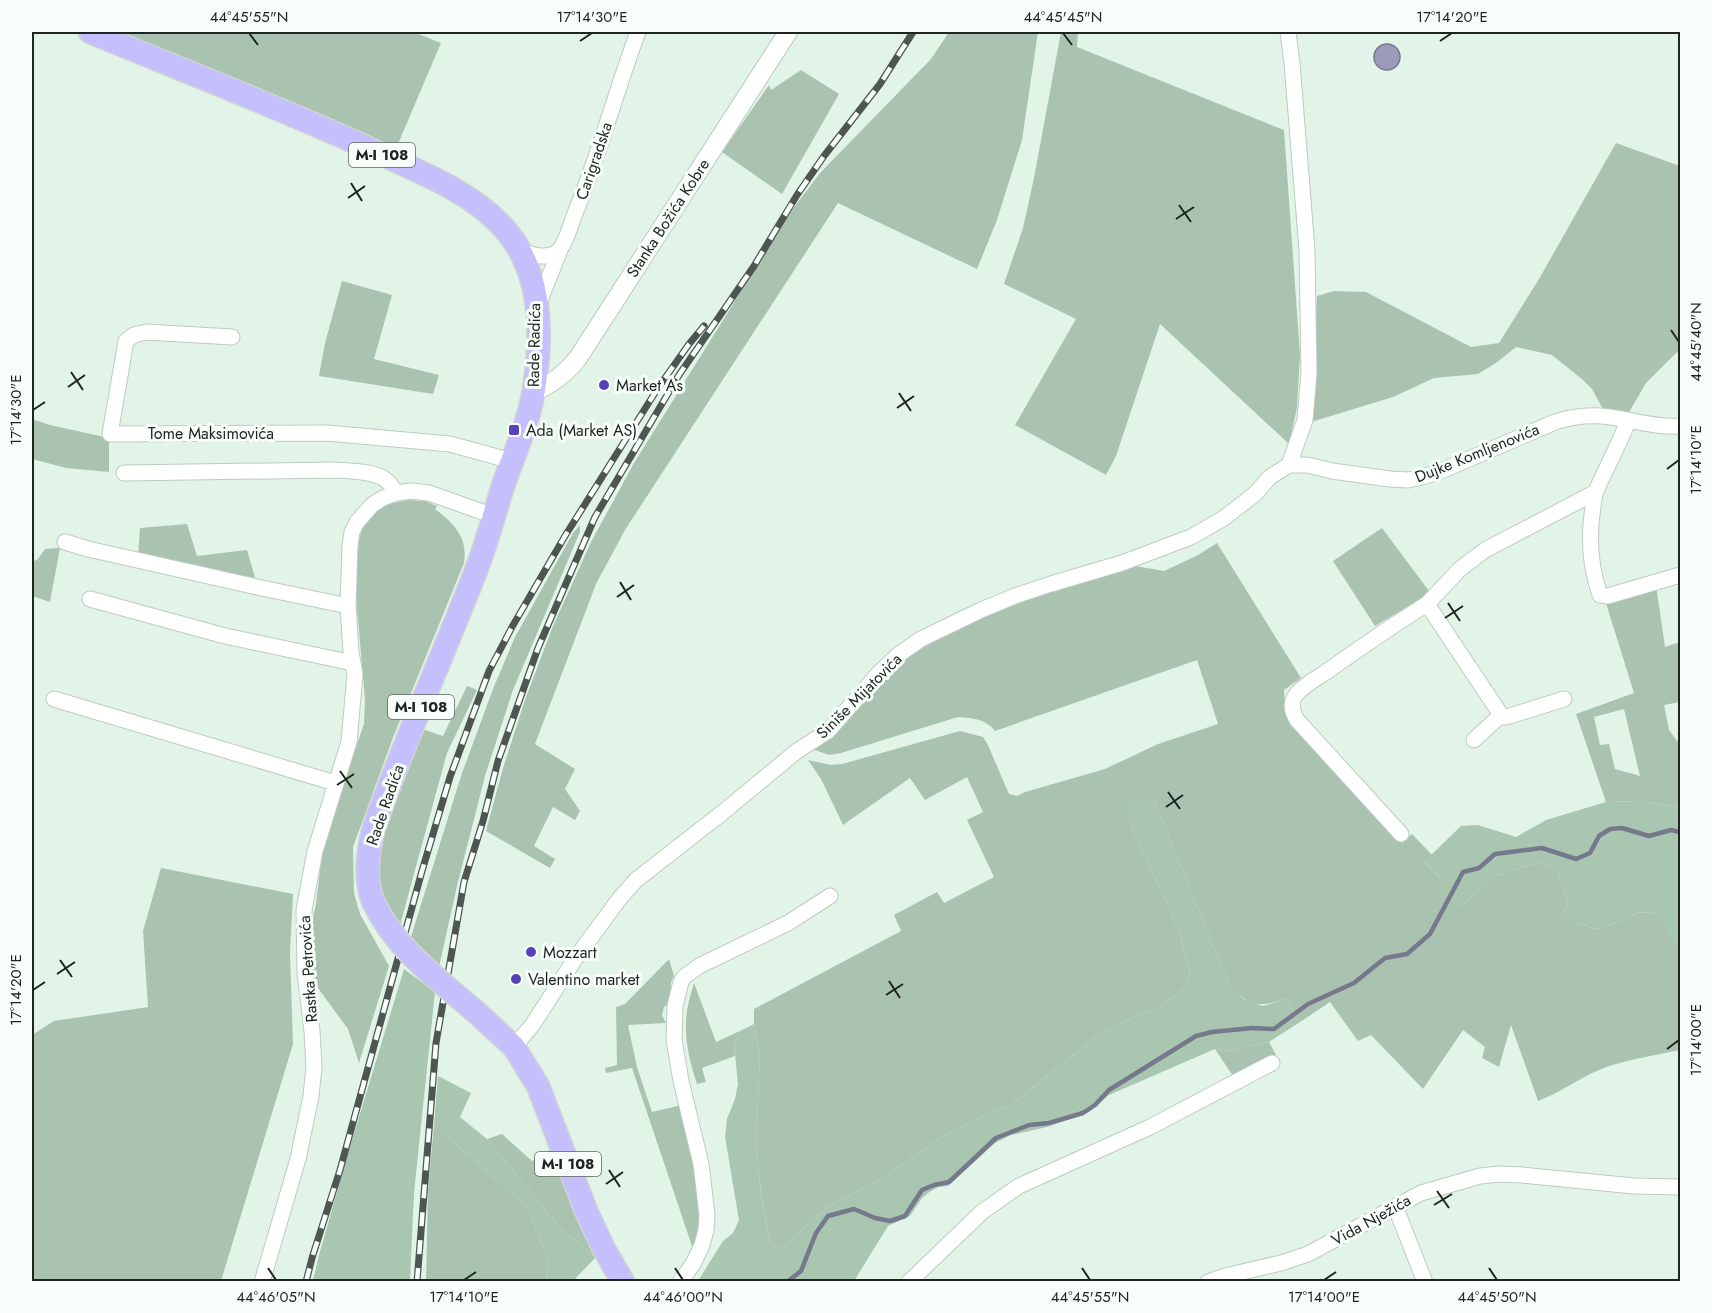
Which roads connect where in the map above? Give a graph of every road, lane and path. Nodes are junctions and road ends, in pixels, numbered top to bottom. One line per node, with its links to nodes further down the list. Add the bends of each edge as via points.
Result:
1 (90, 32): 6 (main road, Rade Radića / M-I 108, via 437,180 499,222)
2 (638, 32): 5 (street, Carigradska, via 589,178)
3 (788, 32): 10 (street, Stanka Božića Kobre)
4 (1288, 32): 15 (street, via 1307,250 1309,374 1305,420)
5 (560, 250): 6 (street, via 549,256); 7 (street, Carigradska)
6 (521, 251): 7 (main road, Rade Radića / M-I 108, via 533,279)
7 (537, 305): 9 (main road, Rade Radića / M-I 108)
8 (232, 338): 14 (street, Tome Maksimovića, via 146,332 126,341 110,434 327,433 450,444)
9 (537, 348): 10 (street, via 552,366); 11 (main road, Rade Radića / M-I 108)
10 (569, 369): 11 (street, Stanka Božića Kobre, via 555,382)
11 (534, 392): 14 (main road, Rade Radića / M-I 108)
12 (1628, 422): 13 (street, Dujke Komljenovića); 15 (street, Dujke Komljenovića, via 1603,416 1573,417 1441,471 1408,480); 17 (street)
13 (1680, 426)
14 (512, 460): 19 (main road, Rade Radića / M-I 108)
15 (1289, 465): 33 (street, Siniše Mijatovića, via 1224,518 1191,537 981,610 921,639 898,656 828,731 797,751 636,880)
16 (124, 473): 18 (street, via 335,470 382,477)
17 (1596, 492): 21 (street, via 1590,544 1600,595); 23 (street, via 1485,550 1460,569)
18 (396, 493): 19 (street, Rastka Petrovića, via 429,493); 24 (street, Rastka Petrovića, via 372,505 352,532)
19 (494, 516): 33 (main road, Rade Radića / M-I 108, bridge, via 478,566 373,830 367,867 369,890 390,932 418,963)
20 (65, 542): 24 (street)
21 (1680, 575)
22 (90, 599): 25 (street, via 225,636)
23 (1427, 604): 28 (street); 31 (street, via 1307,685 1292,701 1297,720)
24 (348, 606): 25 (street, Rastka Petrovića)
25 (353, 663): 30 (street, Rastka Petrovića, via 349,742)
26 (54, 699): 30 (street)
27 (1564, 699): 28 (street)
28 (1501, 716): 29 (street)
29 (1474, 740)
30 (335, 783): 38 (street, Rastka Petrovića, via 315,851 304,910 314,1068 311,1096 298,1159)
31 (1401, 834)
32 (830, 896): 40 (street, via 788,923 699,966 681,982 675,1006 674,1040 701,1164 706,1230 693,1264)
33 (514, 1047): 39 (main road, M-I 108, via 538,1086 587,1213)
34 (1272, 1063): 41 (street, via 1150,1126 1019,1186 982,1212)
35 (1680, 1187): 36 (street, Vida Nježića, via 1500,1174 1421,1193)
36 (1395, 1206): 37 (street, Vida Nježića, via 1308,1254); 43 (street)
37 (1227, 1279): 42 (street, Vida Nježića)
38 (262, 1281)
39 (623, 1281)
40 (680, 1281)
41 (909, 1281)
42 (1208, 1281)
43 (1425, 1281)

